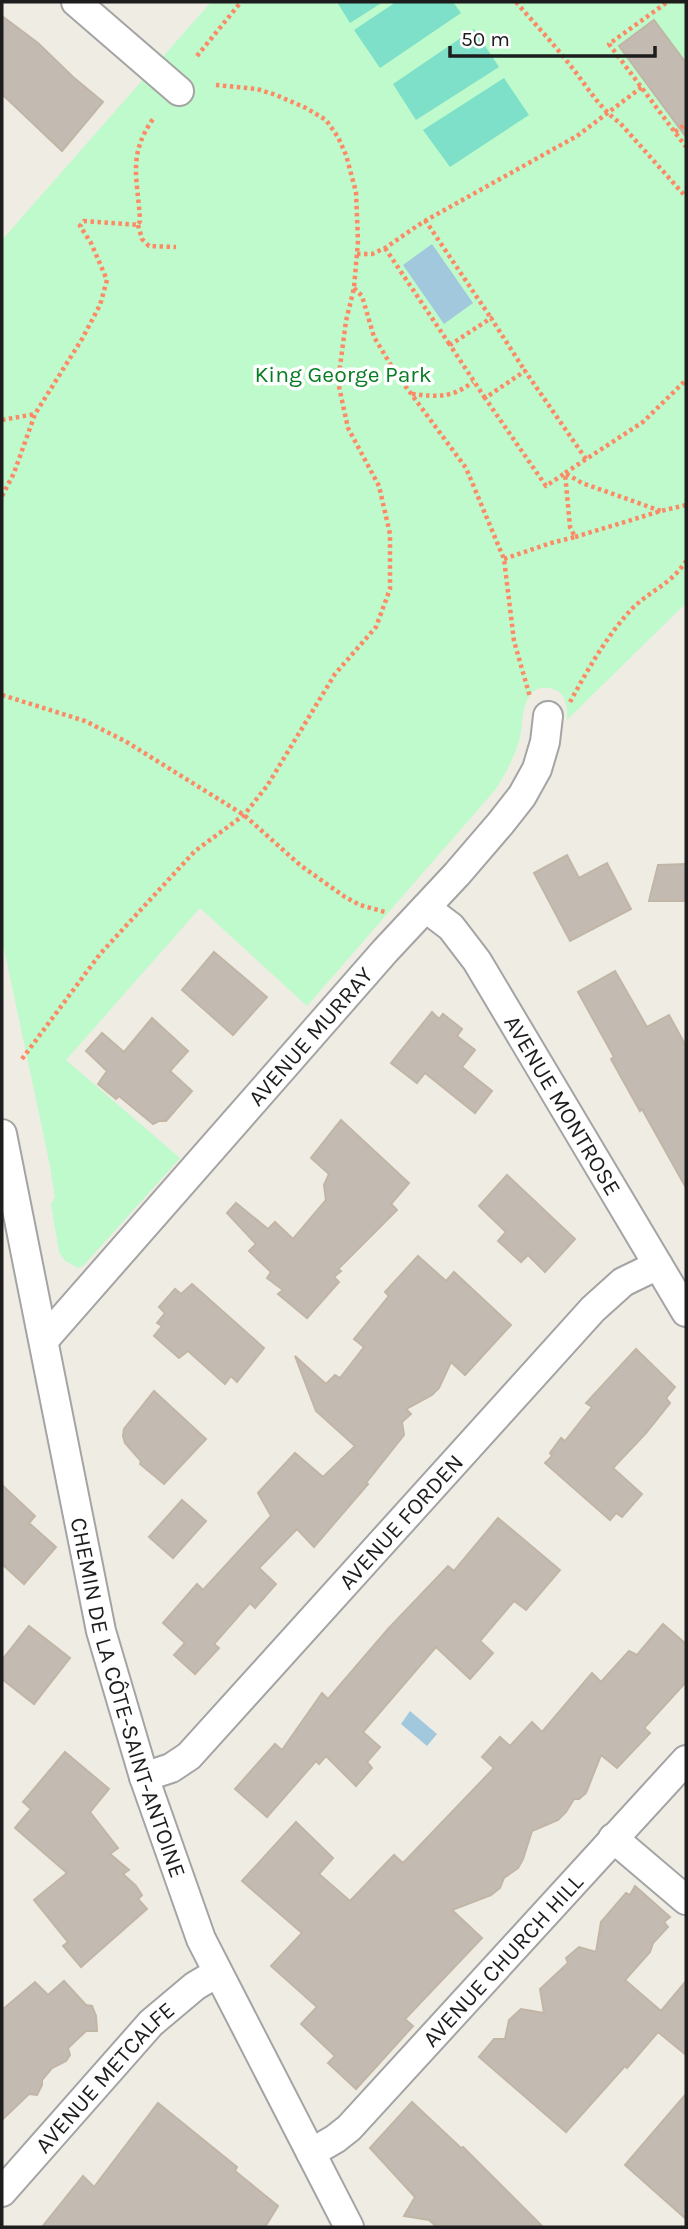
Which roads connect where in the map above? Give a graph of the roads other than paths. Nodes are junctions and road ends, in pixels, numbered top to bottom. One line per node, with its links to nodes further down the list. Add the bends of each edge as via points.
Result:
1 (76, 2): 2 (street)
2 (179, 91)
3 (548, 707): 4 (street, AVENUE MURRAY, via 545,742 522,796)
4 (426, 908): 7 (street, AVENUE MONTROSE, via 451,928 477,961); 9 (street, AVENUE MURRAY)
5 (2, 1134): 6 (street, CHEMIN DE LA CÔTE-SAINT-ANTOINE)
6 (6, 1174): 9 (street, CHEMIN DE LA CÔTE-SAINT-ANTOINE)
7 (658, 1265): 8 (street, AVENUE MONTROSE); 11 (street, AVENUE FORDEN, via 623,1282 593,1309 189,1756)
8 (686, 1312)
9 (44, 1340): 11 (street, CHEMIN DE LA CÔTE-SAINT-ANTOINE, via 101,1631)
10 (686, 1760): 12 (street, AVENUE CHURCH HILL)
11 (144, 1777): 14 (street, CHEMIN DE LA CÔTE-SAINT-ANTOINE)
12 (613, 1838): 13 (street); 15 (street, AVENUE CHURCH HILL, via 349,2128)
13 (686, 1900)
14 (217, 1973): 15 (street, CHEMIN DE LA CÔTE-SAINT-ANTOINE); 16 (street, AVENUE METCALFE, via 151,2023)
15 (311, 2153): 17 (street, CHEMIN DE LA CÔTE-SAINT-ANTOINE)
16 (2, 2192)
17 (349, 2227)

